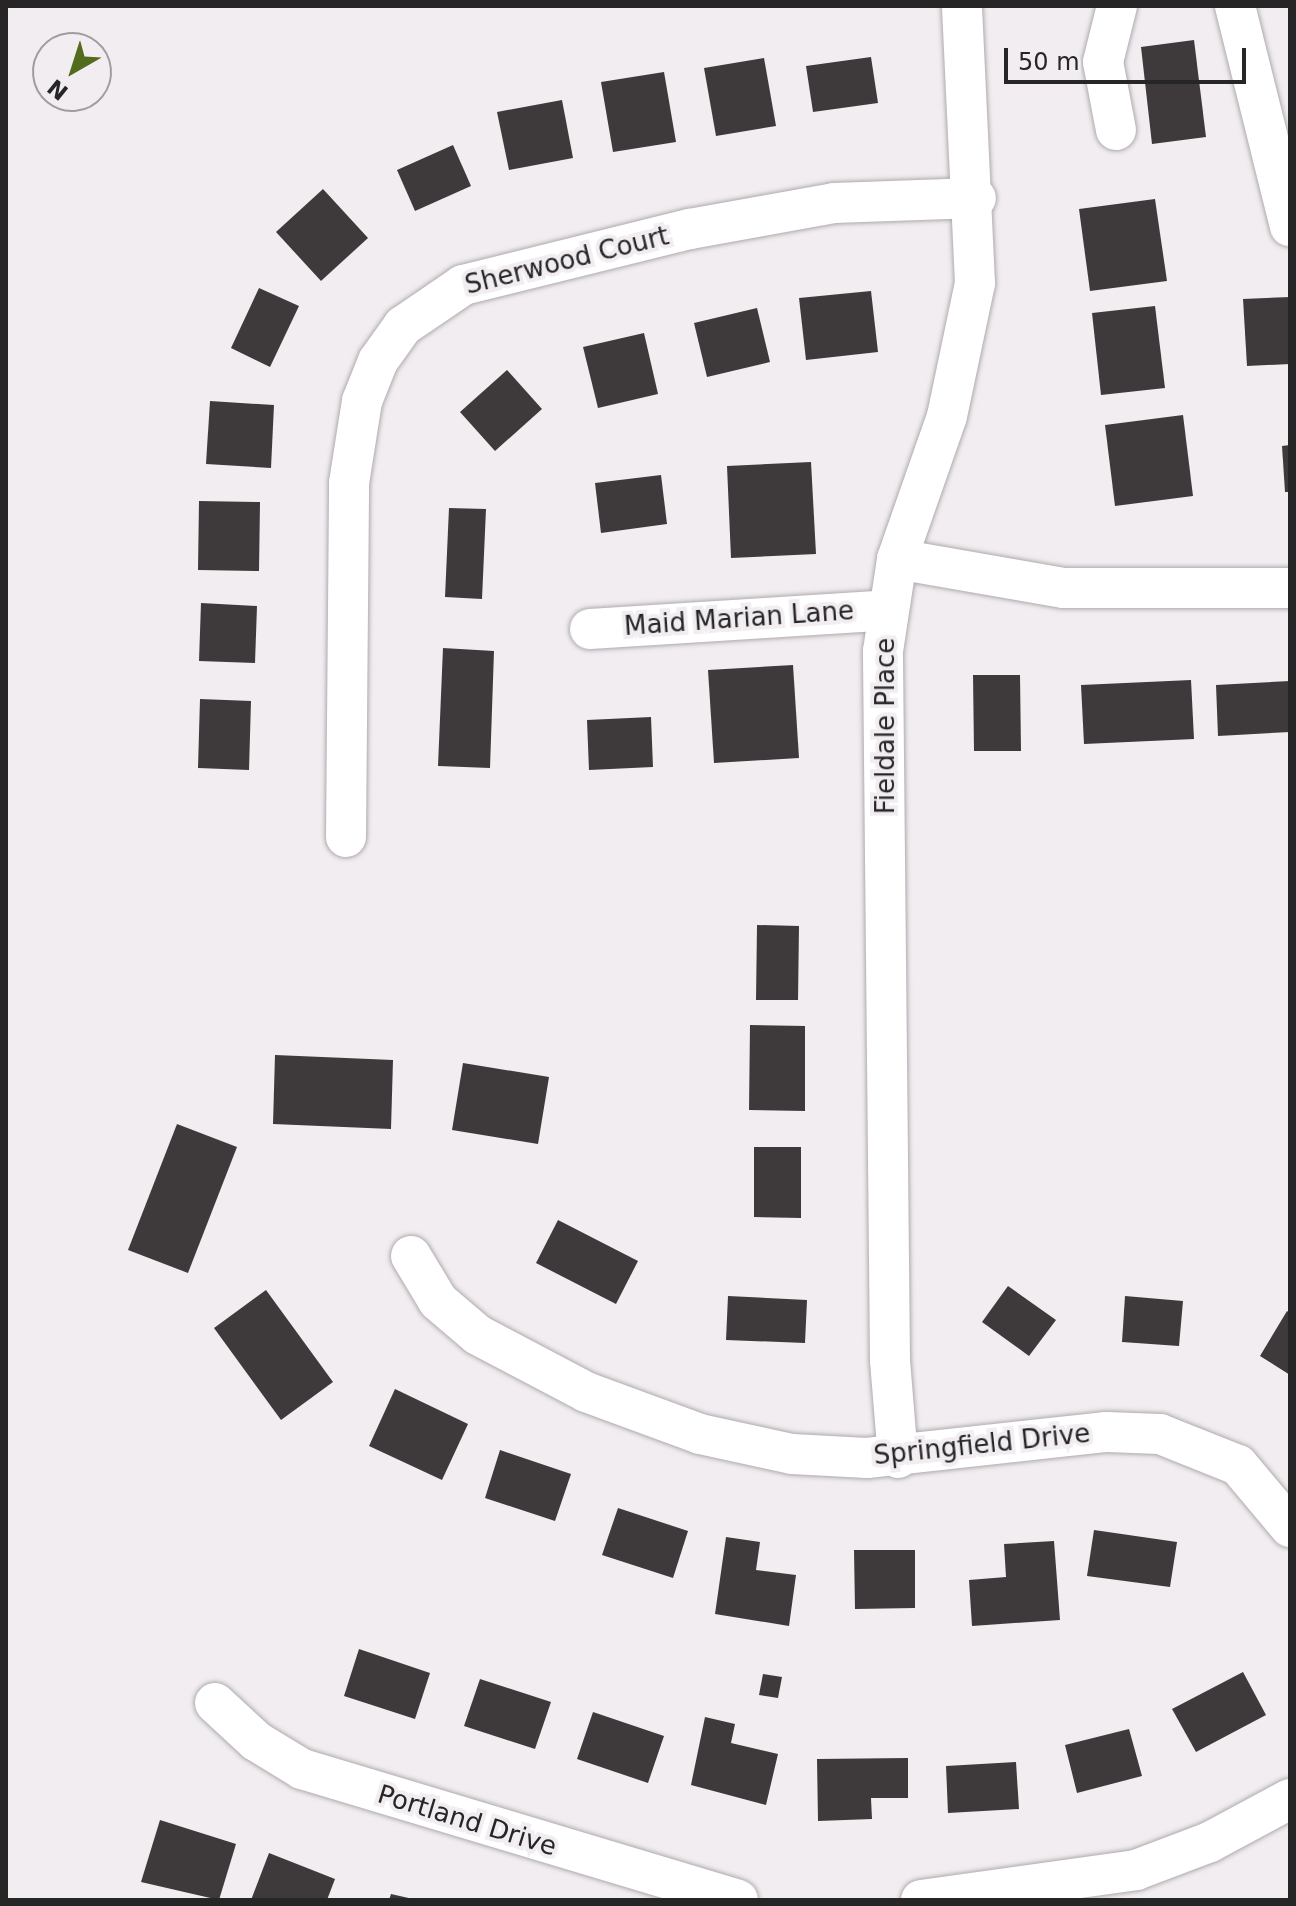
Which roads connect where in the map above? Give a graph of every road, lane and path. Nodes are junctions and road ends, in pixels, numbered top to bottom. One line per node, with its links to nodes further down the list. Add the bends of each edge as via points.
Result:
1 (962, 6): 5 (street, Fieldale Place)
2 (1117, 6): 4 (street, via 1103,62)
3 (1235, 6): 6 (street)
4 (1116, 130)
5 (976, 198): 7 (street, Fieldale Place, via 965,351); 11 (street, Sherwood Court, via 834,203 690,229 463,285 403,326 362,401 349,483)
6 (1290, 226)
7 (897, 559): 8 (street, via 1064,588); 9 (street, Fieldale Place)
8 (1290, 588)
9 (888, 610): 10 (street, Maid Marian Lane); 13 (street, Fieldale Place, via 884,724 890,1360)
10 (590, 629)
11 (346, 837)
12 (411, 1256): 13 (street, Springfield Drive, via 463,1326 618,1405 748,1447)
13 (898, 1458): 14 (street, Springfield Drive, via 1107,1432 1169,1436 1238,1465)
14 (1290, 1527)
15 (215, 1703): 17 (street, Portland Drive, via 256,1741 302,1769)
16 (1290, 1799): 18 (street, via 1210,1842 1136,1870)
17 (738, 1900)
18 (921, 1900)

